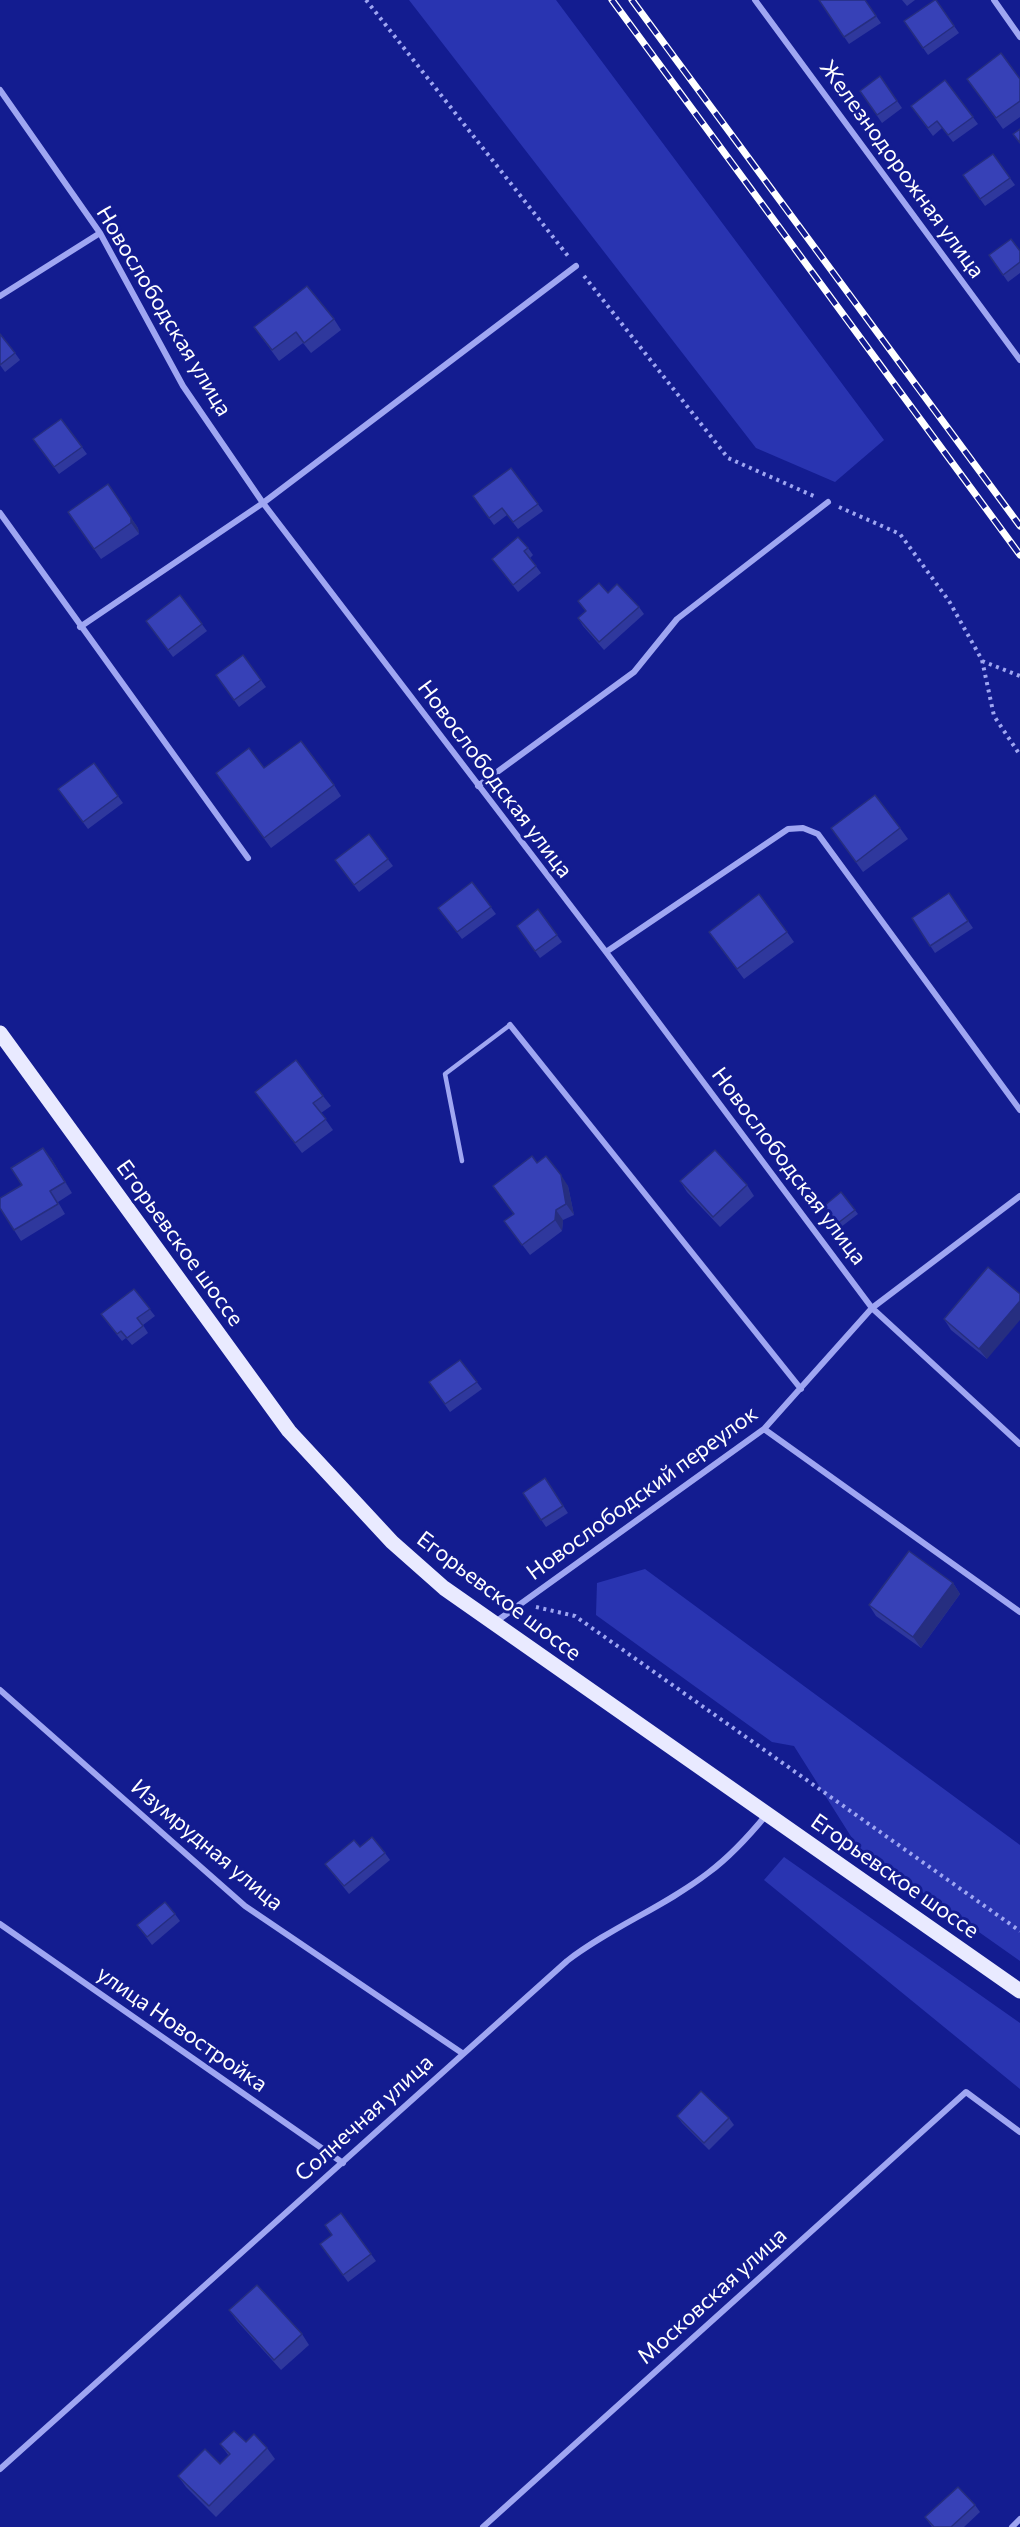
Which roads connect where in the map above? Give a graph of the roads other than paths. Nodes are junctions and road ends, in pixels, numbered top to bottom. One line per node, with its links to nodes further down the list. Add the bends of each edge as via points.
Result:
1 (755, 0): 8 (street, Железнодорожная улица)
2 (994, 0): 3 (street)
3 (1020, 37)
4 (0, 90): 5 (street, Новослободская улица)
5 (100, 232): 7 (street); 10 (street, Новослободская улица, via 183,386)
6 (576, 266): 10 (street)
7 (0, 296)
8 (1020, 360)
9 (828, 502): 13 (street, via 677,619 634,672)
10 (264, 503): 12 (street); 13 (street, Новослободская улица)
11 (0, 513): 12 (street)
12 (80, 627): 14 (street)
13 (478, 786): 15 (street, Новослободская улица)
14 (248, 858)
15 (606, 952): 18 (street, via 788,829 803,828 818,834); 21 (street, Новослободская улица)
16 (510, 1026): 19 (lane, via 445,1074); 22 (street)
17 (0, 1033): 26 (main road, Егорьевское шоссе, via 290,1431 400,1550 444,1588)
18 (1020, 1110)
19 (462, 1161)
20 (1020, 1196): 21 (street, Новослободский переулок)
21 (872, 1308): 22 (street, Новослободский переулок); 24 (street, Новослободская улица)
22 (801, 1389): 23 (street, Новослободский переулок)
23 (764, 1429): 25 (street); 26 (street, Новослободский переулок)
24 (1020, 1444)
25 (1020, 1612)
26 (494, 1623): 28 (main road, Егорьевское шоссе)
27 (0, 1690): 31 (street, Изумрудная улица, via 245,1906)
28 (767, 1814): 30 (main road, Егорьевское шоссе); 31 (street, Солнечная улица, via 731,1855 708,1874 584,1948)
29 (0, 1924): 33 (street, улица Новостройка)
30 (1020, 1991)
31 (462, 2053): 33 (street, Солнечная улица)
32 (1020, 2132): 36 (street, Московская улица, via 966,2092)
33 (343, 2163): 34 (street, Солнечная улица)
34 (0, 2468)
35 (1020, 2519): 37 (street)
36 (483, 2527)
37 (1012, 2527)

